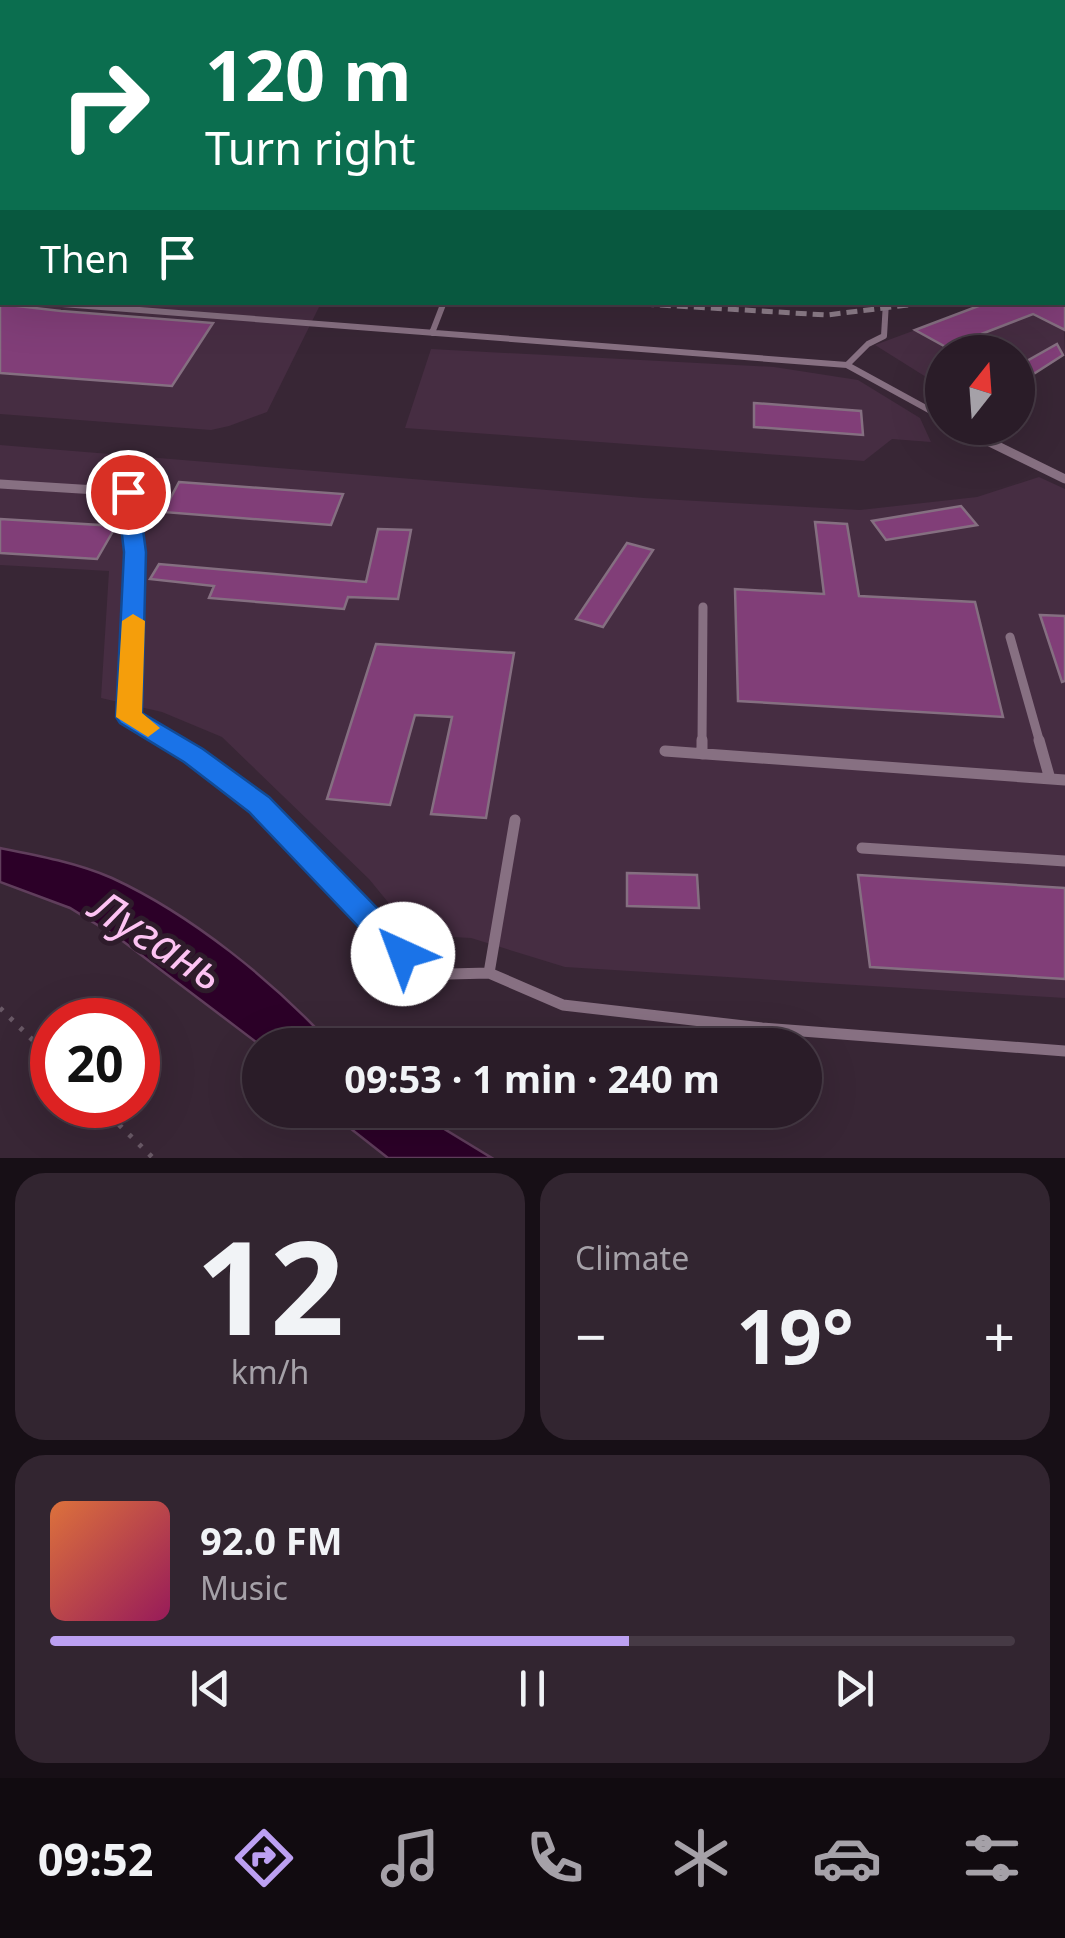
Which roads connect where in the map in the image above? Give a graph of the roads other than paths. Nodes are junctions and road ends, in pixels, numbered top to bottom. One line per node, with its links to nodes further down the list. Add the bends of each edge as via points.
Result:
1 (75, 305): 4 (lane)
2 (443, 305): 4 (lane)
3 (886, 305): 5 (lane, via 884,336)
4 (432, 333): 5 (lane)
5 (847, 365): 6 (lane)
6 (925, 409)
7 (996, 445): 8 (lane)
8 (1065, 479)
9 (0, 484): 19 (lane, via 128,492 135,552 129,717 259,804 403,954 449,974)
10 (703, 608): 13 (lane)
11 (1010, 637): 14 (lane)
12 (665, 751): 13 (lane)
13 (702, 754): 14 (lane)
14 (1050, 778): 15 (lane)
15 (1065, 780)
16 (515, 820): 19 (lane)
17 (862, 848): 18 (lane)
18 (1065, 861)
19 (488, 973): 20 (lane, via 563,1005)
20 (1065, 1051)

